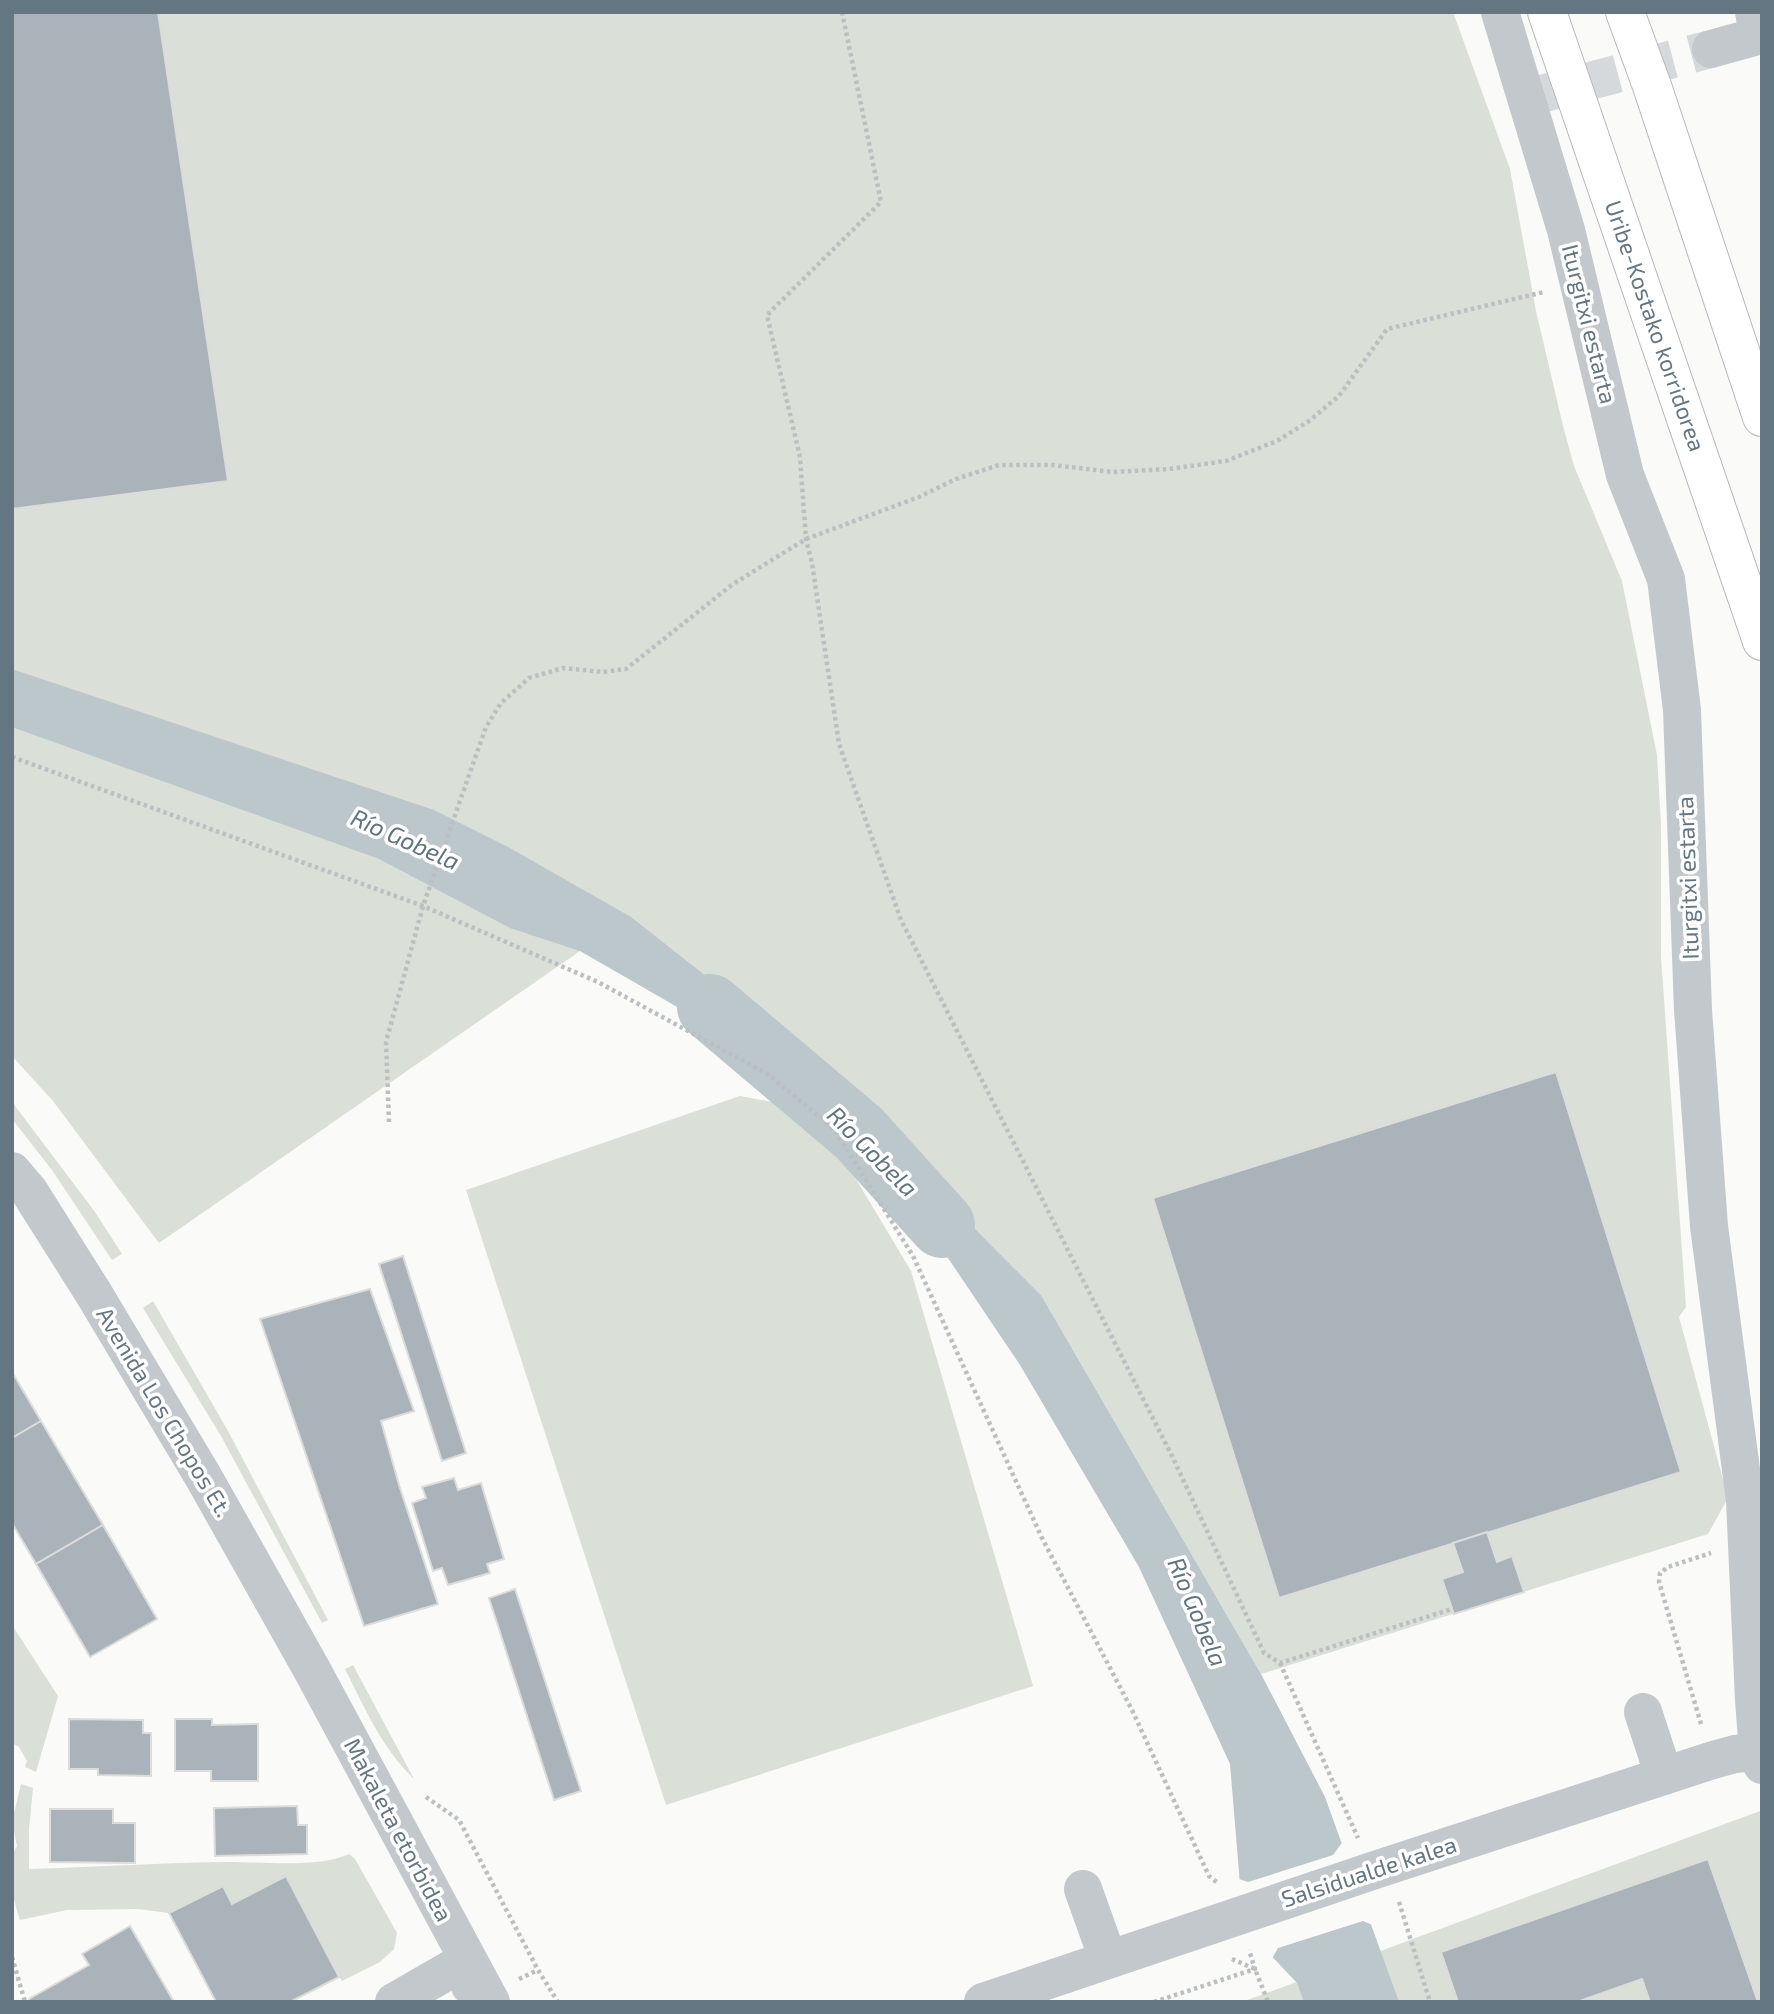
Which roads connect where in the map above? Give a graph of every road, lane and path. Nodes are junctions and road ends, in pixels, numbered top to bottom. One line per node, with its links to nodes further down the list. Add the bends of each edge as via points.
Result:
1 (842, 12): 9 (path, via 881,202 767,315 800,457)
2 (1500, 12): 7 (street, Iturgitxi estarta)
3 (1547, 12): 10 (highway, Uribe-Kostako korridorea)
4 (1625, 12): 8 (highway)
5 (1758, 31): 6 (street)
6 (1711, 49)
7 (1579, 285): 9 (path, via 1387,329 1339,396 1319,413 1277,441 1226,461 1113,472 1052,464 999,465); 18 (street, Iturgitxi estarta, via 1625,475 1666,579 1682,710 1693,1010 1709,1226 1745,1500)
8 (1762, 417)
9 (806, 539): 12 (path, via 733,584 626,669 563,668 529,678 501,703 486,727); 19 (path, via 839,744 901,920 1172,1456 1264,1653)
10 (1762, 641)
11 (12, 757): 12 (path)
12 (423, 906): 13 (path, via 386,1042); 27 (path, via 610,988 769,1076 835,1130 913,1256 1042,1538 1132,1710 1209,1876)
13 (389, 1122)
14 (12, 1171): 17 (street, Avenida Los Chopos Et., via 94,1294)
15 (1713, 1553): 21 (path, via 1668,1567 1660,1573 1659,1582)
16 (1452, 1609): 19 (path)
17 (306, 1658): 31 (street, Makaleta etorbidea)
18 (1757, 1660): 22 (street, Iturgitxi estarta)
19 (1280, 1663): 25 (path)
20 (1643, 1712): 23 (street)
21 (1703, 1734)
22 (1760, 1758): 23 (street, Salsidualde kalea, via 1735,1754)
23 (1664, 1776): 25 (street, Salsidualde kalea)
24 (421, 1794): 37 (path, via 459,1820)
25 (1379, 1870): 27 (street, Salsidualde kalea); 41 (path)
26 (1083, 1889): 29 (street)
27 (1232, 1903): 29 (street, Salsidualde kalea)
28 (12, 1957): 33 (path)
29 (1108, 1959): 38 (street, Salsidualde kalea)
30 (1231, 1959): 32 (path)
31 (467, 1960): 34 (street); 35 (street); 36 (street, Makaleta etorbidea)
32 (1255, 1969): 39 (path); 40 (path)
33 (25, 2002)
34 (394, 2002)
35 (472, 2002)
36 (491, 2002)
37 (558, 2002)
38 (983, 2002)
39 (1154, 2002)
40 (1268, 2002)
41 (1430, 2002)

